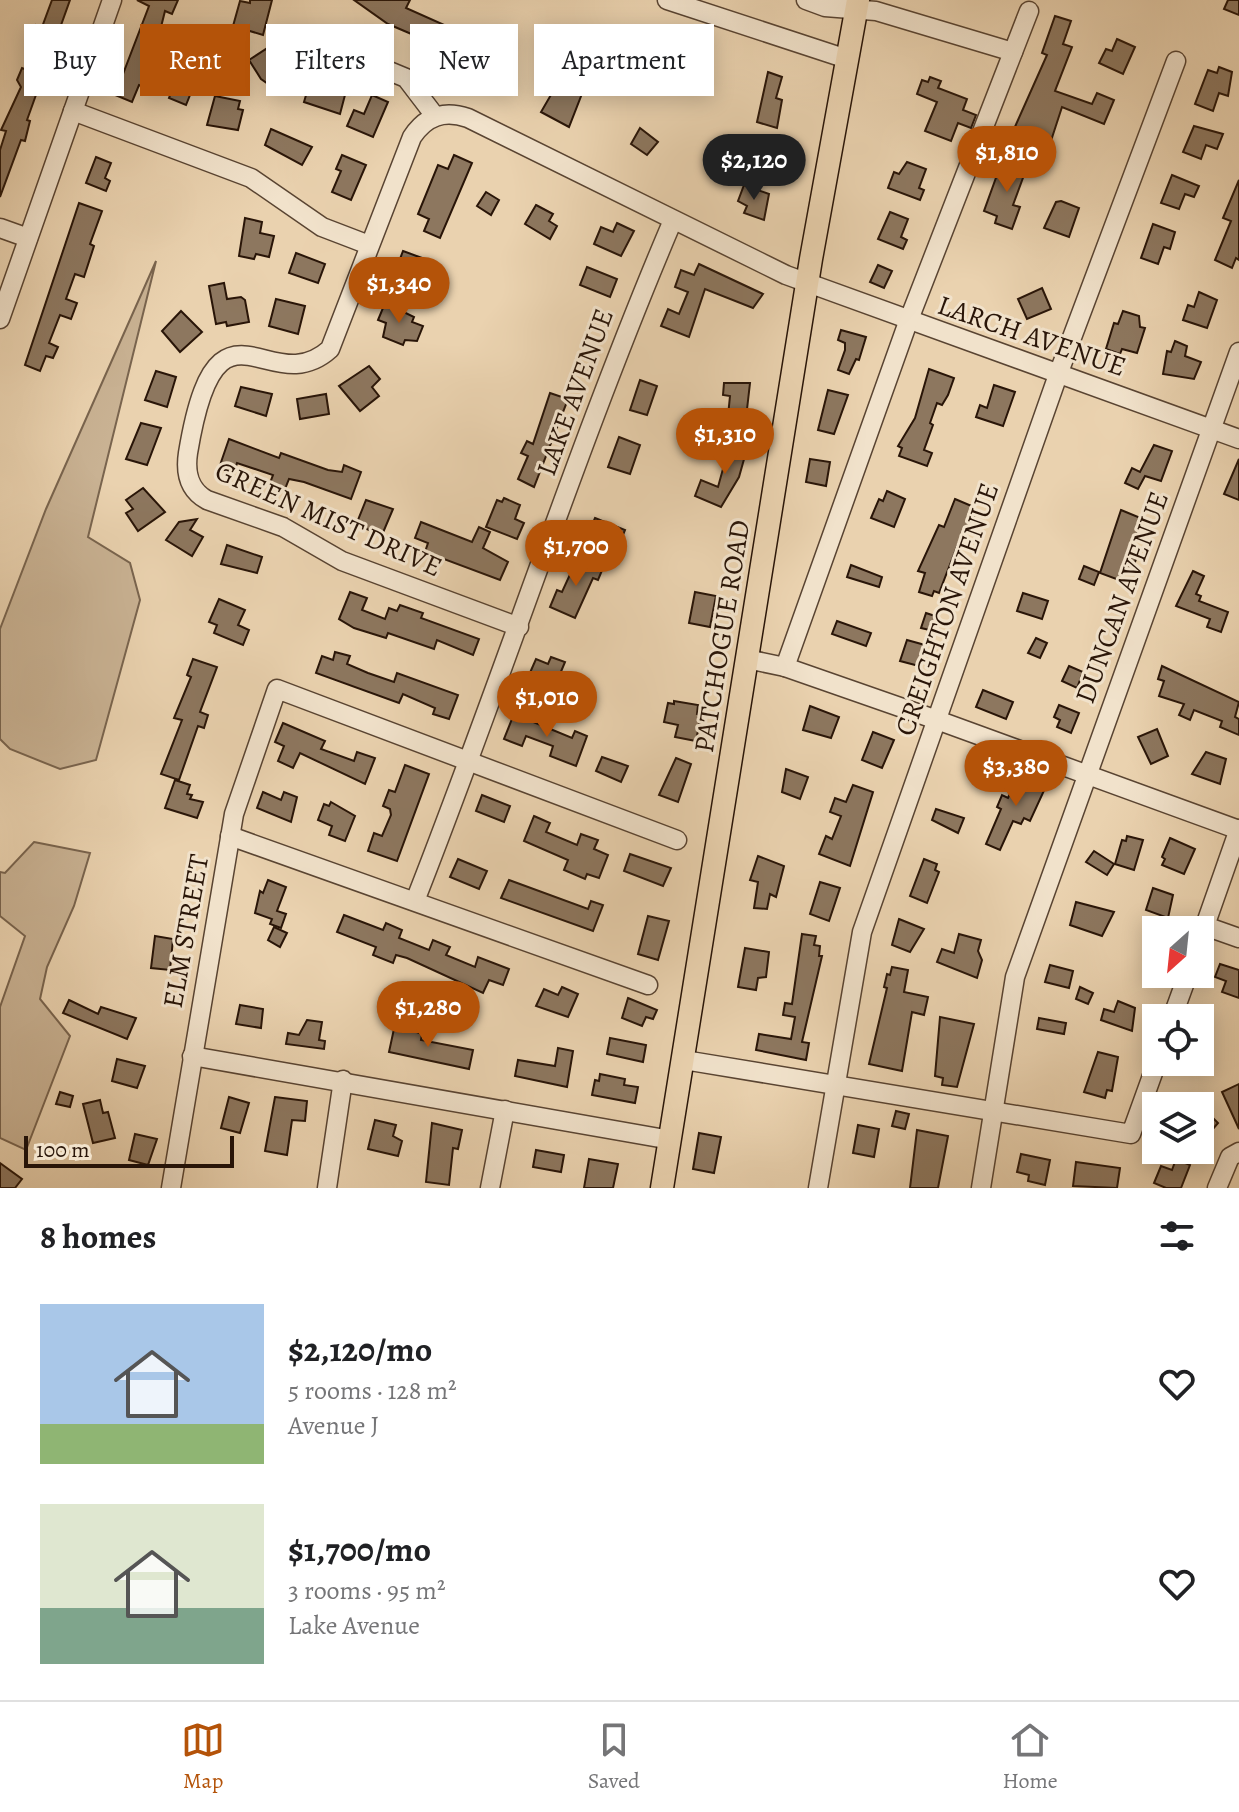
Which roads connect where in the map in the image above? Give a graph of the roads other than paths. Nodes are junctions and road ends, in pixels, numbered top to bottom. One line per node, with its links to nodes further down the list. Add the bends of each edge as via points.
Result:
1 (112, 0): 10 (street)
2 (667, 0): 7 (street)
3 (806, 0): 4 (street, via 825,7)
4 (857, 4): 6 (street); 7 (main road, PATCHOGUE ROAD)
5 (1029, 11): 6 (street)
6 (1013, 52): 18 (street)
7 (847, 59): 16 (main road, PATCHOGUE ROAD)
8 (1176, 61): 20 (street, CREIGHTON AVENUE)
9 (394, 73): 11 (street, via 406,78)
10 (73, 111): 14 (street); 15 (street, via 251,178 322,227)
11 (435, 116): 12 (street, LARCH AVENUE, via 468,118); 15 (street, GREEN MIST DRIVE, via 412,137)
12 (673, 220): 16 (street, LARCH AVENUE); 23 (street, LAKE AVENUE, via 619,346)
13 (0, 228): 14 (street)
14 (28, 238): 17 (street)
15 (369, 245): 23 (street, GREEN MIST DRIVE, via 335,338 321,357 302,365 231,354 213,369 188,451 188,478 199,496 283,527 342,561)
16 (807, 284): 18 (street, LARCH AVENUE); 24 (main road, PATCHOGUE ROAD)
17 (0, 319)
18 (908, 322): 20 (street, LARCH AVENUE); 25 (street)
19 (1239, 352): 21 (street, DUNCAN AVENUE)
20 (1059, 372): 21 (street, LARCH AVENUE); 26 (street, CREIGHTON AVENUE)
21 (1211, 429): 22 (street, LARCH AVENUE); 28 (street, DUNCAN AVENUE)
22 (1239, 439)
23 (519, 627): 27 (street, LAKE AVENUE)
24 (747, 659): 25 (street); 38 (main road, PATCHOGUE ROAD)
25 (785, 667): 26 (street)
26 (937, 720): 28 (street); 41 (street, CREIGHTON AVENUE, via 862,932)
27 (470, 761): 30 (street, ELM STREET, via 277,689); 31 (street); 32 (street, LAKE AVENUE)
28 (1087, 774): 29 (street); 43 (street, DUNCAN AVENUE, via 1015,977)
29 (1239, 829): 33 (street)
30 (230, 836): 32 (street); 37 (street, ELM STREET)
31 (677, 840)
32 (415, 901): 36 (street)
33 (1209, 916)
34 (1214, 935): 35 (street)
35 (1239, 938)
36 (648, 985)
37 (192, 1056): 40 (street); 46 (street, ELM STREET)
38 (684, 1060): 41 (street); 44 (main road, PATCHOGUE ROAD)
39 (1152, 1076): 43 (street, via 1131,1134)
40 (343, 1080): 42 (street); 47 (street)
41 (835, 1086): 43 (street); 50 (street, CREIGHTON AVENUE)
42 (505, 1110): 44 (street); 48 (street)
43 (994, 1111): 51 (street, DUNCAN AVENUE)
44 (671, 1140): 49 (main road, PATCHOGUE ROAD)
45 (1239, 1152): 52 (street, via 1230,1157)
46 (171, 1188)
47 (327, 1188)
48 (490, 1188)
49 (662, 1188)
50 (818, 1188)
51 (981, 1188)
52 (1217, 1188)

